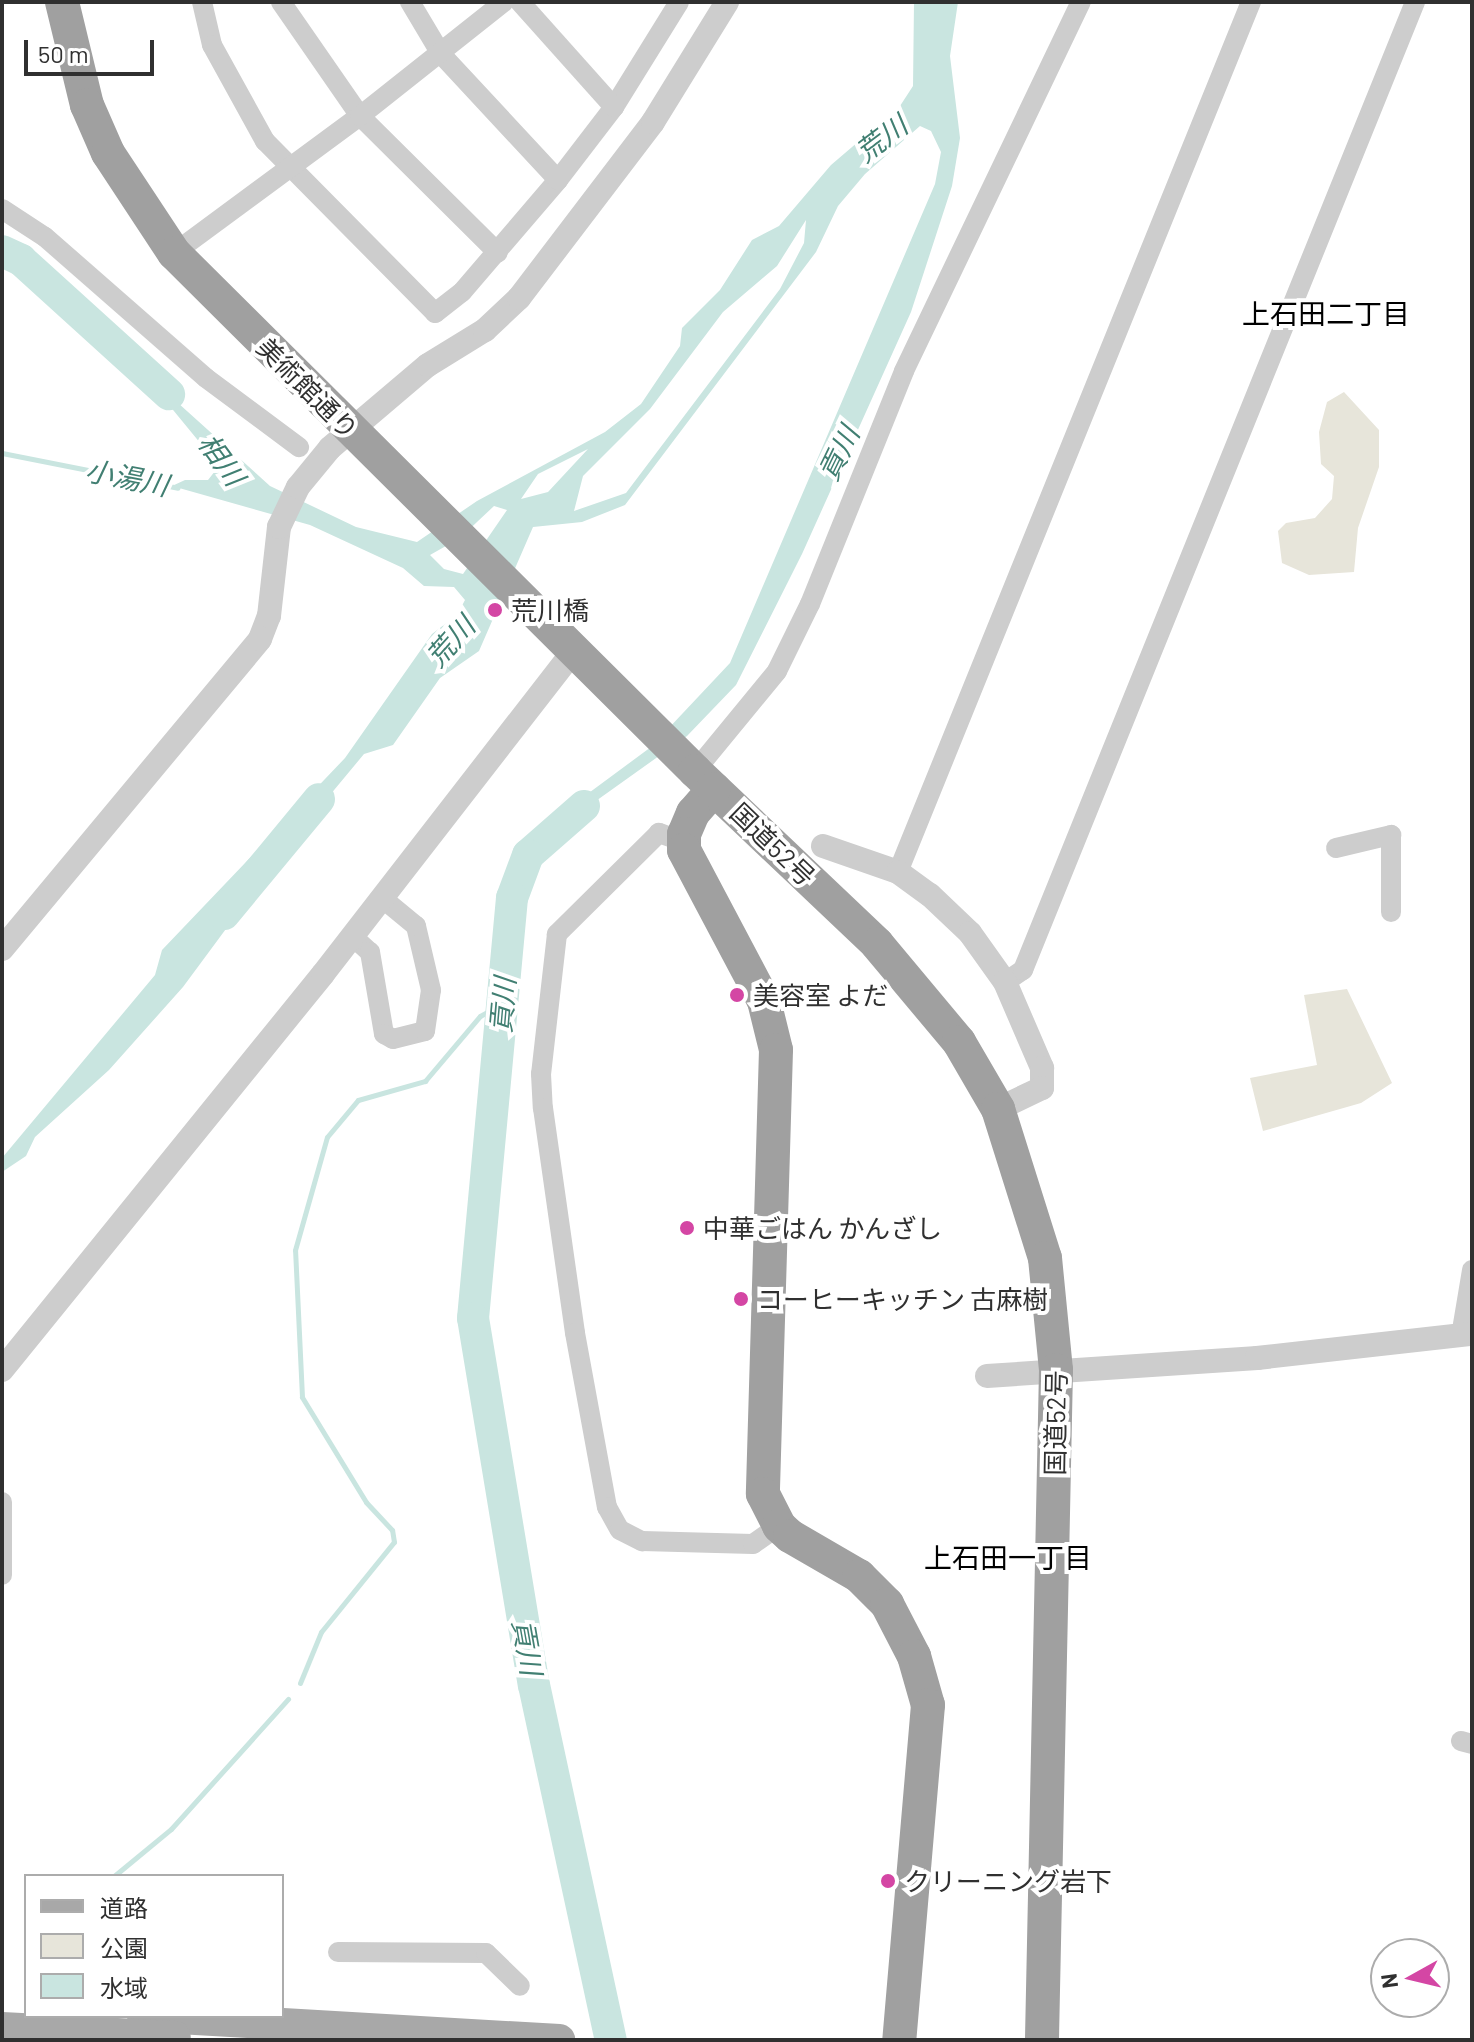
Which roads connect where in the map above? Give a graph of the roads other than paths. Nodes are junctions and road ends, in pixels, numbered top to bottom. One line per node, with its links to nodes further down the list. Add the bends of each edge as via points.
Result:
1 (62, 2): 18 (highway, 美術館通り, via 87,105 108,153)
2 (202, 2): 15 (street, via 212,45 265,141)
3 (281, 2): 14 (street)
4 (410, 2): 12 (street)
5 (504, 2): 12 (street)
6 (520, 2): 13 (street)
7 (727, 2): 20 (street, via 653,122 519,298)
8 (1081, 2): 23 (street, via 904,371 810,604 777,671)
9 (1251, 2): 27 (street)
10 (1415, 2): 32 (street, via 1023,970)
11 (672, 6): 13 (street)
12 (441, 54): 14 (street); 16 (street)
13 (614, 107): 16 (street)
14 (360, 116): 15 (street); 19 (street)
15 (289, 169): 18 (street); 19 (street, via 435,313)
16 (558, 180): 19 (street)
17 (2, 209): 21 (street, via 45,237 206,378)
18 (174, 253): 20 (highway, 美術館通り)
19 (498, 253)
20 (350, 431): 22 (highway, 美術館通り); 31 (street, via 298,487 279,527 269,616 260,639)
21 (299, 447)
22 (569, 645): 23 (highway, 美術館通り); 28 (street)
23 (699, 774): 24 (highway, 国道52号); 33 (highway, 国道52号, via 920,991 959,1042)
24 (684, 842): 40 (highway, via 689,862 764,1001 776,1050 761,1476 763,1494); 40 (street, via 659,833 557,934 541,1074 543,1108 607,1507 620,1530 642,1541 753,1544)
25 (823, 846): 27 (street)
26 (1336, 848): 29 (street, via 1391,835)
27 (898, 872): 32 (street, via 970,933)
28 (382, 898): 30 (street); 30 (street, via 416,926 431,990 425,1031 393,1039 384,1034 370,952)
29 (1391, 912)
30 (352, 936): 36 (street)
31 (2, 949)
32 (1005, 982): 33 (street, via 1042,1068 1042,1088)
33 (998, 1109): 37 (highway, 国道52号, via 1045,1258)
34 (1472, 1270): 35 (street)
35 (1466, 1335): 37 (street, via 1257,1358)
36 (2, 1370)
37 (1056, 1370): 38 (street); 51 (highway, 国道52号)
38 (987, 1376)
39 (2, 1502): 41 (street)
40 (779, 1526): 50 (highway, via 875,1589 898,1621 924,1684 928,1718)
41 (2, 1575)
42 (338, 1952): 43 (street, via 486,1953)
43 (520, 1986)
44 (2, 2007): 45 (main road)
45 (24, 2009)
46 (179, 2018): 49 (main road)
47 (2, 2028): 48 (main road)
48 (222, 2040)
49 (559, 2040)
50 (899, 2040)
51 (1042, 2040)

